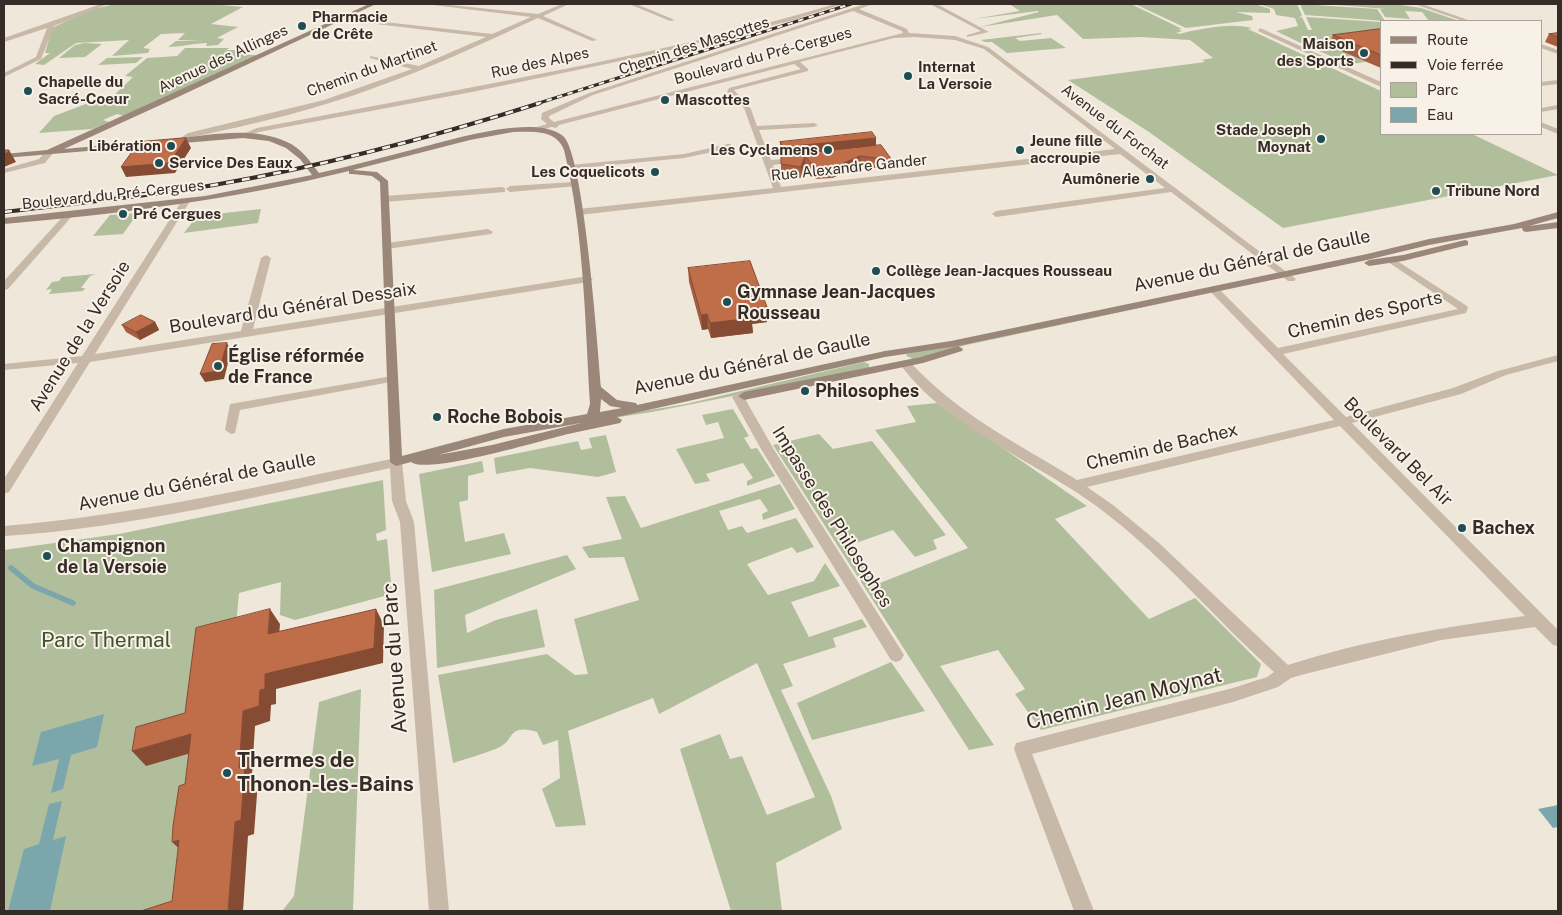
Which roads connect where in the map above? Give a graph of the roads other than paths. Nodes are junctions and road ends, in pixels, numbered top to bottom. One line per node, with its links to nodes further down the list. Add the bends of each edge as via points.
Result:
1 (106, 4): 15 (street)
2 (373, 4): 12 (main road, Avenue des Allinges)
3 (428, 4): 11 (street)
4 (566, 4): 11 (street, Chemin du Martinet)
5 (632, 4): 13 (street)
6 (840, 4): 39 (street, Rue des Alpes, via 788,20 649,53 258,130)
7 (870, 4): 10 (street, Chemin des Mascottes)
8 (933, 4): 19 (street, via 986,32)
9 (1417, 4): 14 (street)
10 (853, 9): 17 (street, Boulevard du Pré-Cergues, via 905,30); 35 (street, Chemin des Mascottes, via 591,94 547,113 544,118)
11 (538, 16): 18 (street, Chemin du Martinet); 21 (street)
12 (342, 18): 18 (street); 38 (main road, Avenue des Allinges)
13 (672, 20)
14 (1465, 20)
15 (57, 22): 20 (street); 27 (street, via 50,27 39,58)
16 (1260, 30): 30 (street)
17 (907, 35): 25 (street, Boulevard du Pré-Cergues); 43 (street, Avenue du Forchat, via 984,46)
18 (492, 36): 26 (street, Chemin du Martinet)
19 (970, 36)
20 (4, 40)
21 (594, 40)
22 (1542, 46): 23 (street)
23 (1558, 52)
24 (372, 57): 26 (street)
25 (795, 62): 35 (street, Boulevard du Pré-Cergues); 36 (street, via 806,70 730,89 746,108)
26 (418, 68): 40 (street, Chemin du Martinet, via 328,101 191,135)
27 (4, 75)
28 (1558, 82): 29 (street)
29 (1542, 84)
30 (1380, 85)
31 (1558, 107): 32 (street)
32 (1542, 110)
33 (1542, 124): 37 (street)
34 (814, 125): 36 (street)
35 (553, 128): 46 (main road, Boulevard du Pré-Cergues, via 491,133); 51 (main road, via 563,140)
36 (755, 128): 49 (street)
37 (1558, 132)
38 (83, 136): 42 (main road, via 79,140 81,145); 44 (main road, Avenue des Allinges)
39 (242, 136): 40 (main road); 47 (main road, via 278,141)
40 (182, 140): 42 (main road)
41 (728, 146): 51 (street, via 684,156)
42 (100, 147): 44 (main road)
43 (1122, 151): 58 (street, Avenue du Forchat); 59 (street, Rue Alexandre Gander)
44 (50, 152): 45 (main road); 52 (street, Avenue des Allinges, via 42,161)
45 (4, 156)
46 (400, 156): 50 (main road, Boulevard du Pré-Cergues); 54 (main road, Boulevard du Pré-Cergues, via 390,162)
47 (304, 157): 50 (main road, via 322,167); 55 (main road); 57 (main road, via 299,174)
48 (806, 159): 49 (street)
49 (769, 163): 59 (street)
50 (352, 167): 53 (main road, Boulevard du Pré-Cergues)
51 (570, 167): 56 (main road)
52 (4, 171)
53 (329, 174): 54 (main road, via 370,173 381,177); 55 (main road, Boulevard du Pré-Cergues)
54 (387, 174): 60 (main road)
55 (318, 177): 57 (main road, Boulevard du Pré-Cergues)
56 (574, 184): 60 (street); 62 (main road)
57 (274, 186): 61 (main road, Boulevard du Pré-Cergues)
58 (1173, 189): 64 (street); 76 (street, Avenue du Forchat)
59 (778, 190): 62 (street, Rue Alexandre Gander)
60 (385, 199): 70 (main road)
61 (186, 201): 63 (main road, Boulevard du Pré-Cergues); 86 (street, Avenue de la Versoie)
62 (579, 212): 77 (main road)
63 (70, 214): 66 (main road, Boulevard du Pré-Cergues); 78 (street)
64 (996, 214)
65 (1557, 216): 69 (main road, Avenue du Général de Gaulle)
66 (4, 221)
67 (1558, 225): 72 (main road, Avenue du Général de Gaulle, via 1510,232)
68 (488, 232): 70 (street)
69 (1422, 244): 71 (main road, Avenue du Général de Gaulle); 72 (main road)
70 (387, 246): 80 (main road)
71 (1401, 248): 73 (main road); 76 (main road, Avenue du Général de Gaulle)
72 (1436, 251): 73 (main road, Avenue du Général de Gaulle)
73 (1415, 256): 75 (main road, Avenue du Général de Gaulle)
74 (266, 258): 81 (street)
75 (1391, 260): 76 (main road, Avenue du Général de Gaulle); 83 (street, Chemin des Sports, via 1464,308 1462,311)
76 (1288, 277): 79 (main road, Avenue du Général de Gaulle)
77 (588, 279): 80 (street, Boulevard du Général Dessaix); 91 (main road)
78 (4, 287)
79 (1215, 292): 82 (main road, Avenue du Général de Gaulle); 83 (street, Boulevard Bel Air); 87 (main road, Avenue du Général de Gaulle, via 970,346)
80 (390, 311): 81 (street, Boulevard du Général Dessaix); 90 (main road)
81 (246, 334): 86 (street, Boulevard du Général Dessaix)
82 (897, 352): 84 (main road, Avenue du Général de Gaulle); 87 (main road)
83 (1276, 352): 95 (street, Boulevard Bel Air)
84 (871, 358): 89 (main road); 93 (main road, Avenue du Général de Gaulle)
85 (1558, 358): 95 (street, Chemin de Bachex, via 1502,373 1457,391)
86 (86, 359): 88 (street, Boulevard du Général Dessaix); 101 (street, Avenue de la Versoie)
87 (905, 364): 89 (main road, Avenue du Général de Gaulle); 100 (street, Chemin de Bachex, via 943,403)
88 (4, 367)
89 (879, 369): 92 (main road, Avenue du Général de Gaulle)
90 (392, 379): 96 (street, via 234,407); 99 (main road)
91 (595, 388): 93 (main road, via 618,404); 94 (main road)
92 (738, 397): 94 (main road, Avenue du Général de Gaulle, via 654,415); 105 (street, Impasse des Philosophes, via 784,478)
93 (655, 406): 94 (main road, Avenue du Général de Gaulle)
94 (591, 420): 97 (main road, Avenue du Général de Gaulle); 98 (main road, Avenue du Général de Gaulle)
95 (1343, 420): 100 (street, Chemin de Bachex); 103 (street, Boulevard Bel Air)
96 (231, 430)
97 (504, 433): 98 (main road, via 494,443); 99 (main road, Avenue du Général de Gaulle)
98 (503, 448): 99 (main road, Avenue du Général de Gaulle, via 445,459)
99 (396, 462): 102 (street, Avenue du Général de Gaulle, via 136,515); 107 (street, Avenue du Parc, via 399,501 408,522)
100 (1075, 485): 106 (street, via 1108,508 1184,574)
101 (4, 489)
102 (4, 531)
103 (1538, 620): 104 (street, Boulevard Bel Air); 106 (street, Chemin Jean Moynat, via 1418,638)
104 (1558, 640)
105 (896, 655)
106 (1286, 673): 108 (street, Chemin Jean Moynat, via 1272,682 1232,695 1022,749)
107 (439, 911)
108 (1084, 911)

